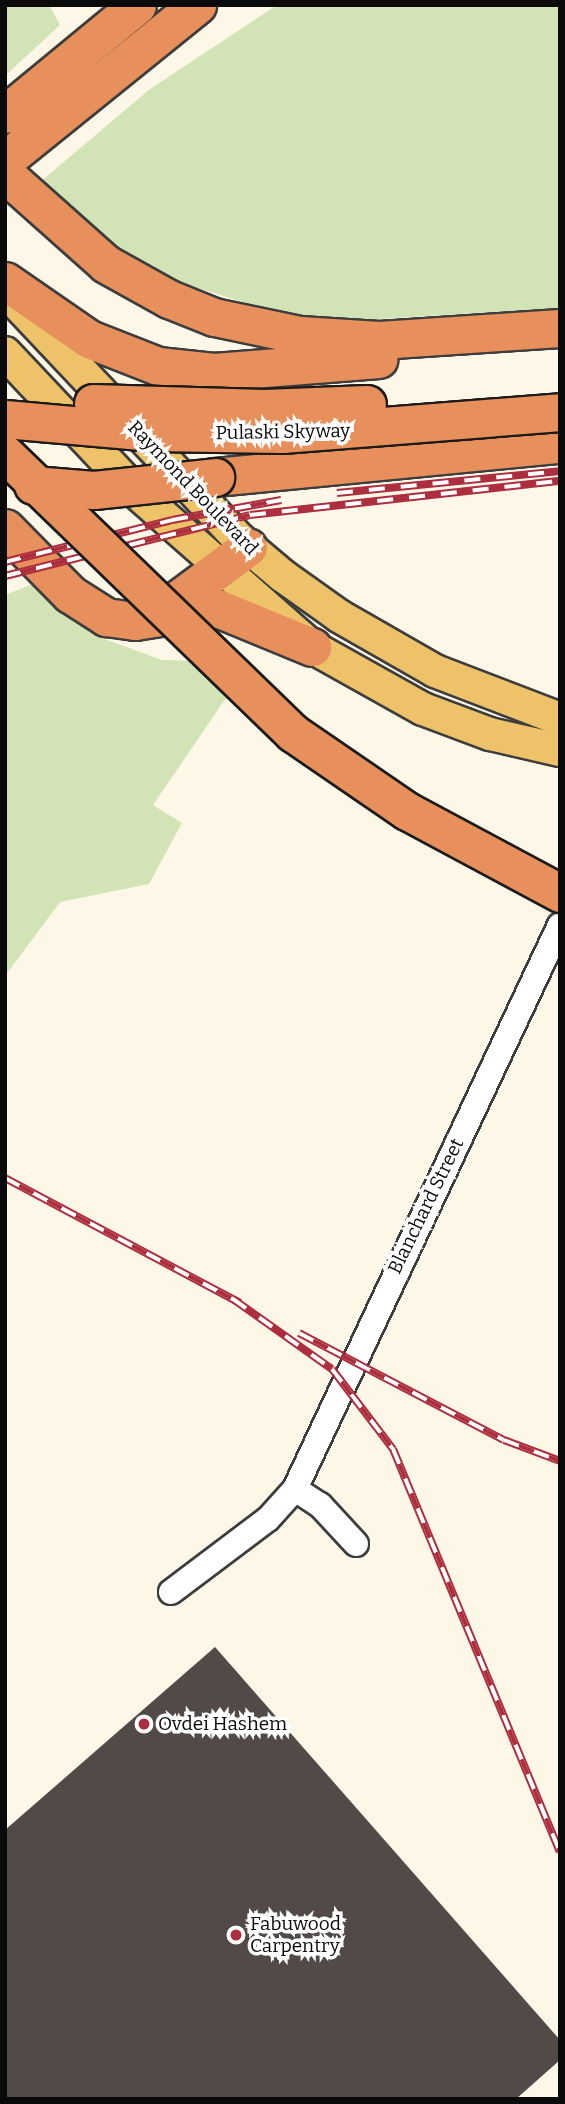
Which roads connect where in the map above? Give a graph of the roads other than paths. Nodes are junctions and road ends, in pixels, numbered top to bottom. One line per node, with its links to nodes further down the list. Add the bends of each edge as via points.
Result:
1 (136, 5): 3 (highway)
2 (197, 5): 3 (highway)
3 (18, 118): 4 (highway)
4 (5, 160)
5 (5, 174): 8 (highway, via 106,264 169,299 214,317 300,335 379,340)
6 (5, 281): 9 (highway, via 106,348 149,363 195,371 288,368)
7 (5, 291): 19 (main road, Raymond Boulevard)
8 (560, 328)
9 (560, 337)
10 (5, 354): 20 (main road, Raymond Boulevard, via 135,491)
11 (560, 391): 12 (highway, Pulaski Skyway, bridge, via 264,408)
12 (5, 396)
13 (560, 412): 14 (highway, Pulaski Skyway, bridge, via 282,434 152,432)
14 (5, 419)
15 (560, 444): 17 (highway, bridge, via 63,490)
16 (5, 454): 25 (highway, bridge, via 293,733 407,811)
17 (5, 476)
18 (5, 527): 21 (highway, via 88,608 115,620)
19 (248, 547): 20 (highway); 23 (main road, Raymond Boulevard, via 321,604 397,650 475,689)
20 (221, 571): 21 (highway); 22 (main road, Raymond Boulevard)
21 (143, 620): 22 (highway, via 217,608)
22 (312, 647): 24 (main road, Raymond Boulevard, via 423,709 490,734)
23 (560, 719)
24 (560, 750)
25 (560, 893)
26 (560, 925): 27 (street, Blanchard Street)
27 (295, 1489): 28 (street, via 320,1506); 29 (street, Blanchard Street, via 268,1519)
28 (356, 1544)
29 (171, 1592)

